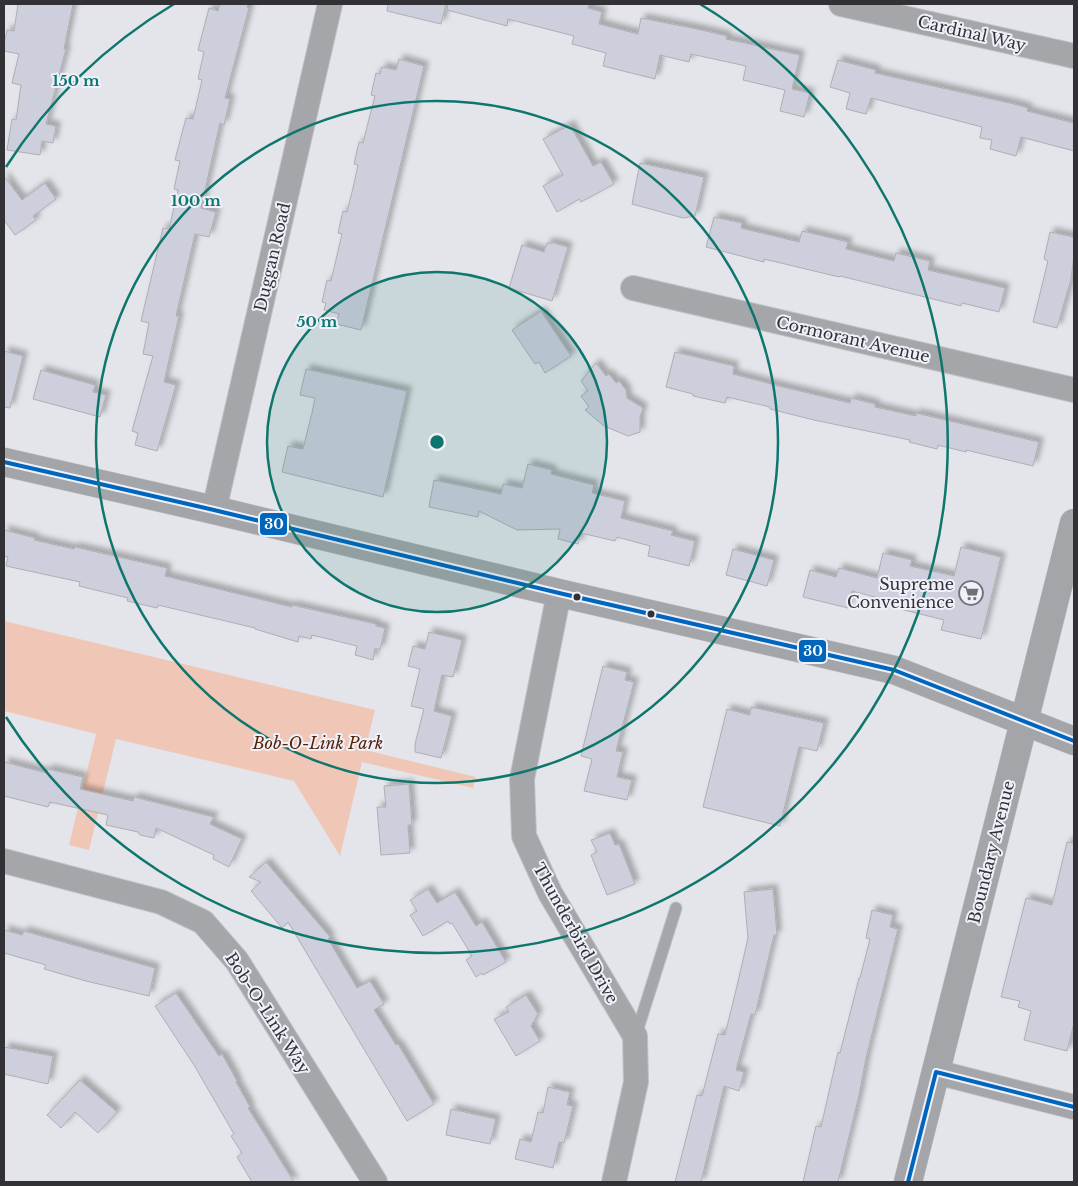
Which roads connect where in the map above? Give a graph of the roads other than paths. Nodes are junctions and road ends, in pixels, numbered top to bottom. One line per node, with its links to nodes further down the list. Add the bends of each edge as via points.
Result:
1 (330, 4): 7 (street, Duggan Road)
2 (841, 4): 3 (street, Cardinal Way)
3 (1074, 56)
4 (633, 288): 5 (street, Cormorant Avenue)
5 (1074, 390)
6 (4, 462): 7 (street)
7 (214, 510): 9 (street)
8 (1074, 523): 10 (street, Boundary Avenue)
9 (559, 593): 10 (street, via 894,670); 14 (street, Thunderbird Drive, via 522,779 524,836 550,893)
10 (1024, 721): 11 (street); 15 (street, Boundary Avenue)
11 (1074, 741)
12 (4, 861): 17 (street, Bob-O-Link Way, via 161,902 202,922 237,961)
13 (676, 908): 14 (lane)
14 (635, 1036): 18 (street, Thunderbird Drive, via 636,1082)
15 (936, 1072): 16 (street); 19 (street, Boundary Avenue)
16 (1074, 1107)
17 (375, 1182)
18 (614, 1182)
19 (908, 1182)

